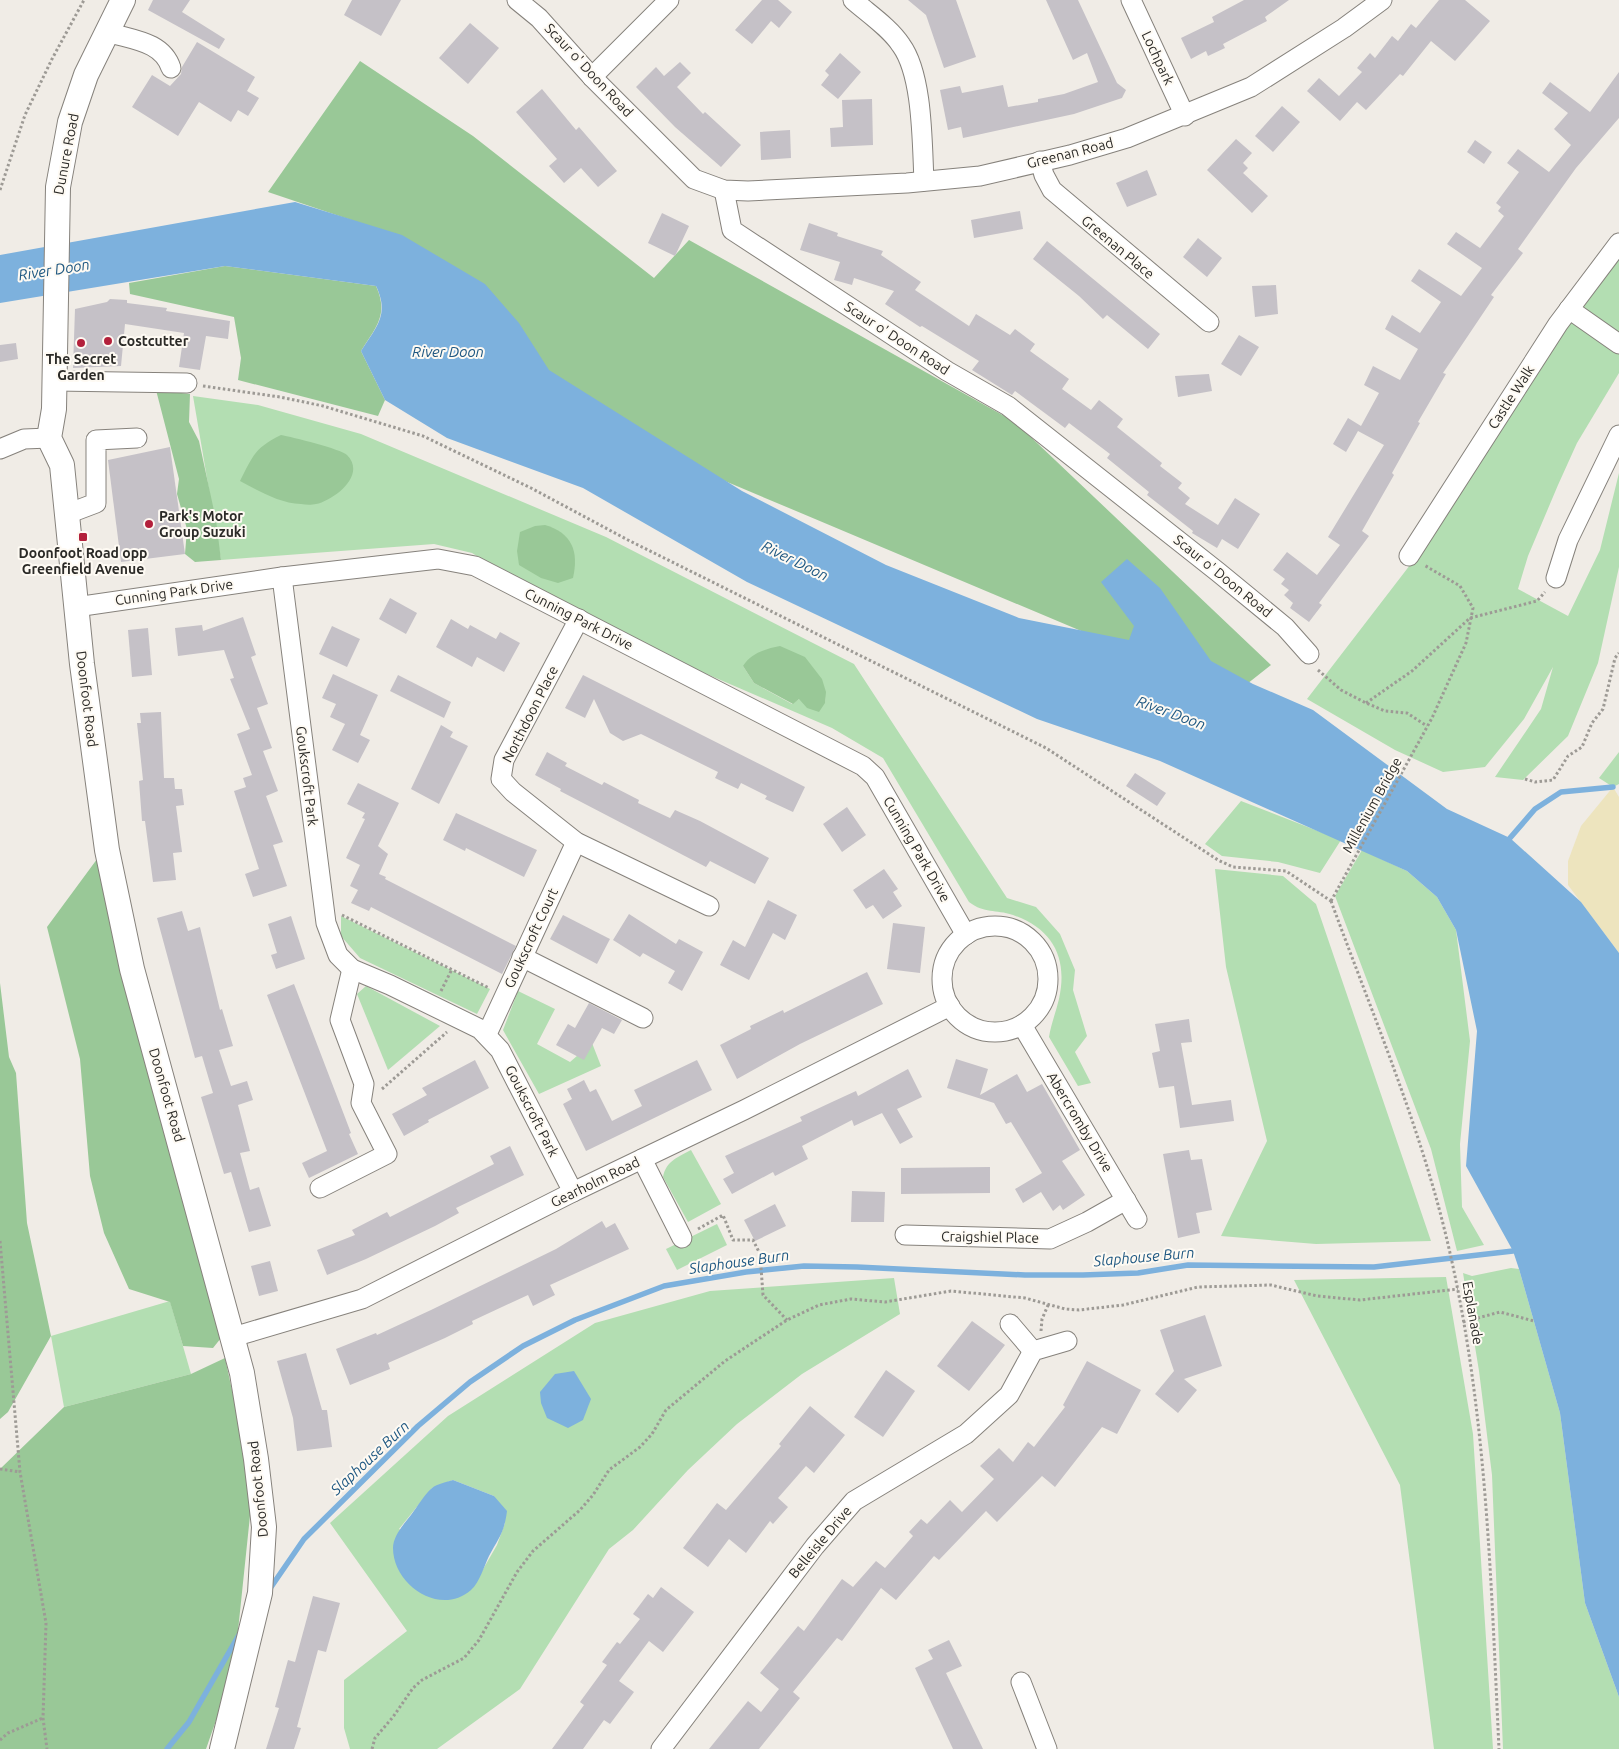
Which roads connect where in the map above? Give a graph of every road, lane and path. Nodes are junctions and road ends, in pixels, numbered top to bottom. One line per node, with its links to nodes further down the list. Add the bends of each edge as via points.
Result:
1 (84, 0): 14 (path, via 25,115)
2 (123, 0): 8 (main road, Dunure Road)
3 (517, 0): 10 (street, Scaur o' Doon Road, via 539,18)
4 (668, 0): 10 (street)
5 (853, 0): 13 (street, via 901,44 912,62)
6 (1131, 0): 11 (street, Lochpark)
7 (1382, 0): 11 (street, Greenan Road, via 1251,88)
8 (107, 32): 9 (street, via 157,47); 20 (main road, Dunure Road, via 86,75 70,122 58,187)
9 (171, 68)
10 (592, 77): 15 (street, Scaur o' Doon Road, via 694,179)
11 (1185, 116): 12 (street, Greenan Road, via 1070,156)
12 (1040, 161): 13 (street, Greenan Road, via 980,176); 18 (street, Greenan Place, via 1052,190)
13 (924, 181): 15 (street, Greenan Road, via 804,189)
14 (0, 190)
15 (724, 190): 33 (street, Scaur o' Doon Road, via 732,230 947,371 1008,406 1226,578 1285,628)
16 (1619, 243): 17 (street, Castle Walk)
17 (1569, 309): 19 (street); 27 (street, Castle Walk)
18 (1209, 322)
19 (1619, 344)
20 (55, 381): 21 (street); 23 (main road, Dunure Road)
21 (187, 383): 39 (path, via 323,406 424,436 1046,748 1218,860 1233,867 1286,871)
22 (1619, 435): 29 (street, via 1568,540)
23 (49, 438): 25 (street, via 24,439); 26 (main road, Doonfoot Road, via 62,465)
24 (137, 438): 26 (street, via 96,440 96,503)
25 (0, 449)
26 (66, 514): 30 (main road, Doonfoot Road)
27 (1409, 556): 31 (path, via 1460,586 1473,608)
28 (282, 577): 30 (street, Cunning Park Drive); 32 (street, Cunning Park Drive, via 438,559 476,566); 41 (street, Goukscroft Park)
29 (1556, 578): 31 (path, via 1538,601)
30 (76, 607): 67 (main road, Doonfoot Road, via 110,868 132,969)
31 (1470, 618): 35 (path, via 1412,671); 36 (path, Millenium Bridge, via 1466,643)
32 (579, 619): 38 (street, Northdoon Place, via 504,760 501,779); 42 (street, Cunning Park Drive, via 862,766 875,777)
33 (1309, 654): 35 (path, via 1320,673 1341,690)
34 (1619, 654): 37 (path, via 1615,658 1603,709 1592,722 1582,747 1568,756 1552,780 1535,782)
35 (1366, 703): 36 (path, via 1385,711 1407,713)
36 (1426, 726): 39 (path, Millenium Bridge)
37 (1525, 778)
38 (576, 842): 40 (street, Northdoon Place); 43 (street, Goukscroft Court)
39 (1331, 901): 62 (path, Esplanade, via 1430,1178)
40 (709, 906)
41 (324, 907): 44 (street, Goukscroft Park, via 326,923 338,955); 45 (path)
42 (966, 935): 48 (street, via 956,944 944,967 944,994); 51 (street, via 980,928 995,926 1024,934 1036,944 1048,972 1048,988 1039,1009)
43 (522, 957): 46 (street, Goukscroft Court); 49 (street)
44 (352, 969): 47 (street, Goukscroft Park); 53 (street, via 340,1020 364,1084)
45 (452, 969): 46 (path); 47 (path)
46 (504, 995): 52 (street, Goukscroft Court)
47 (434, 1006): 50 (street, Goukscroft Park)
48 (950, 1006): 51 (street, via 958,1017 982,1030 1009,1030); 54 (street, Gearholm Road)
49 (644, 1018)
50 (460, 1020): 52 (street, Goukscroft Park); 53 (path, via 374,1097)
51 (1022, 1025): 57 (street, Abercromby Drive)
52 (486, 1034): 56 (street, Goukscroft Park, via 500,1050)
53 (361, 1103): 55 (street, via 386,1154)
54 (642, 1160): 56 (street, Gearholm Road); 60 (street)
55 (320, 1188)
56 (573, 1192): 67 (street, Gearholm Road, via 362,1299)
57 (1126, 1200): 58 (street, Abercromby Drive); 59 (street, Craigshiel Place, via 1050,1239)
58 (1137, 1219)
59 (905, 1235)
60 (682, 1238): 63 (path, via 723,1215 733,1240 753,1240 760,1254 763,1295)
61 (0, 1241): 71 (path)
62 (1458, 1289): 63 (path, via 1360,1300 1318,1296 1271,1285 1198,1287 1124,1305 1079,1310 1026,1298 952,1291 885,1302 834,1301); 65 (path, Esplanade)
63 (787, 1320): 77 (path, via 725,1361 666,1410 640,1447 609,1470 580,1510 533,1551 517,1572 479,1640 464,1658 413,1688 375,1738)
64 (1534, 1321): 65 (path, via 1500,1312)
65 (1463, 1322): 80 (path, Esplanade, via 1486,1493)
66 (1010, 1324): 69 (street)
67 (233, 1338): 76 (main road, Doonfoot Road, via 242,1373 264,1527 260,1593)
68 (1067, 1340): 69 (street)
69 (1033, 1351): 78 (street, Belleisle Drive, via 1009,1395 966,1434 854,1501 815,1546)
70 (0, 1469): 71 (path)
71 (20, 1472): 73 (path, via 46,1623)
72 (1021, 1682): 79 (street)
73 (43, 1718): 74 (path, via 8,1733); 75 (path)
74 (0, 1740)
75 (47, 1749)
76 (222, 1749)
77 (372, 1749)
78 (660, 1749)
79 (1047, 1749)
80 (1499, 1749)

